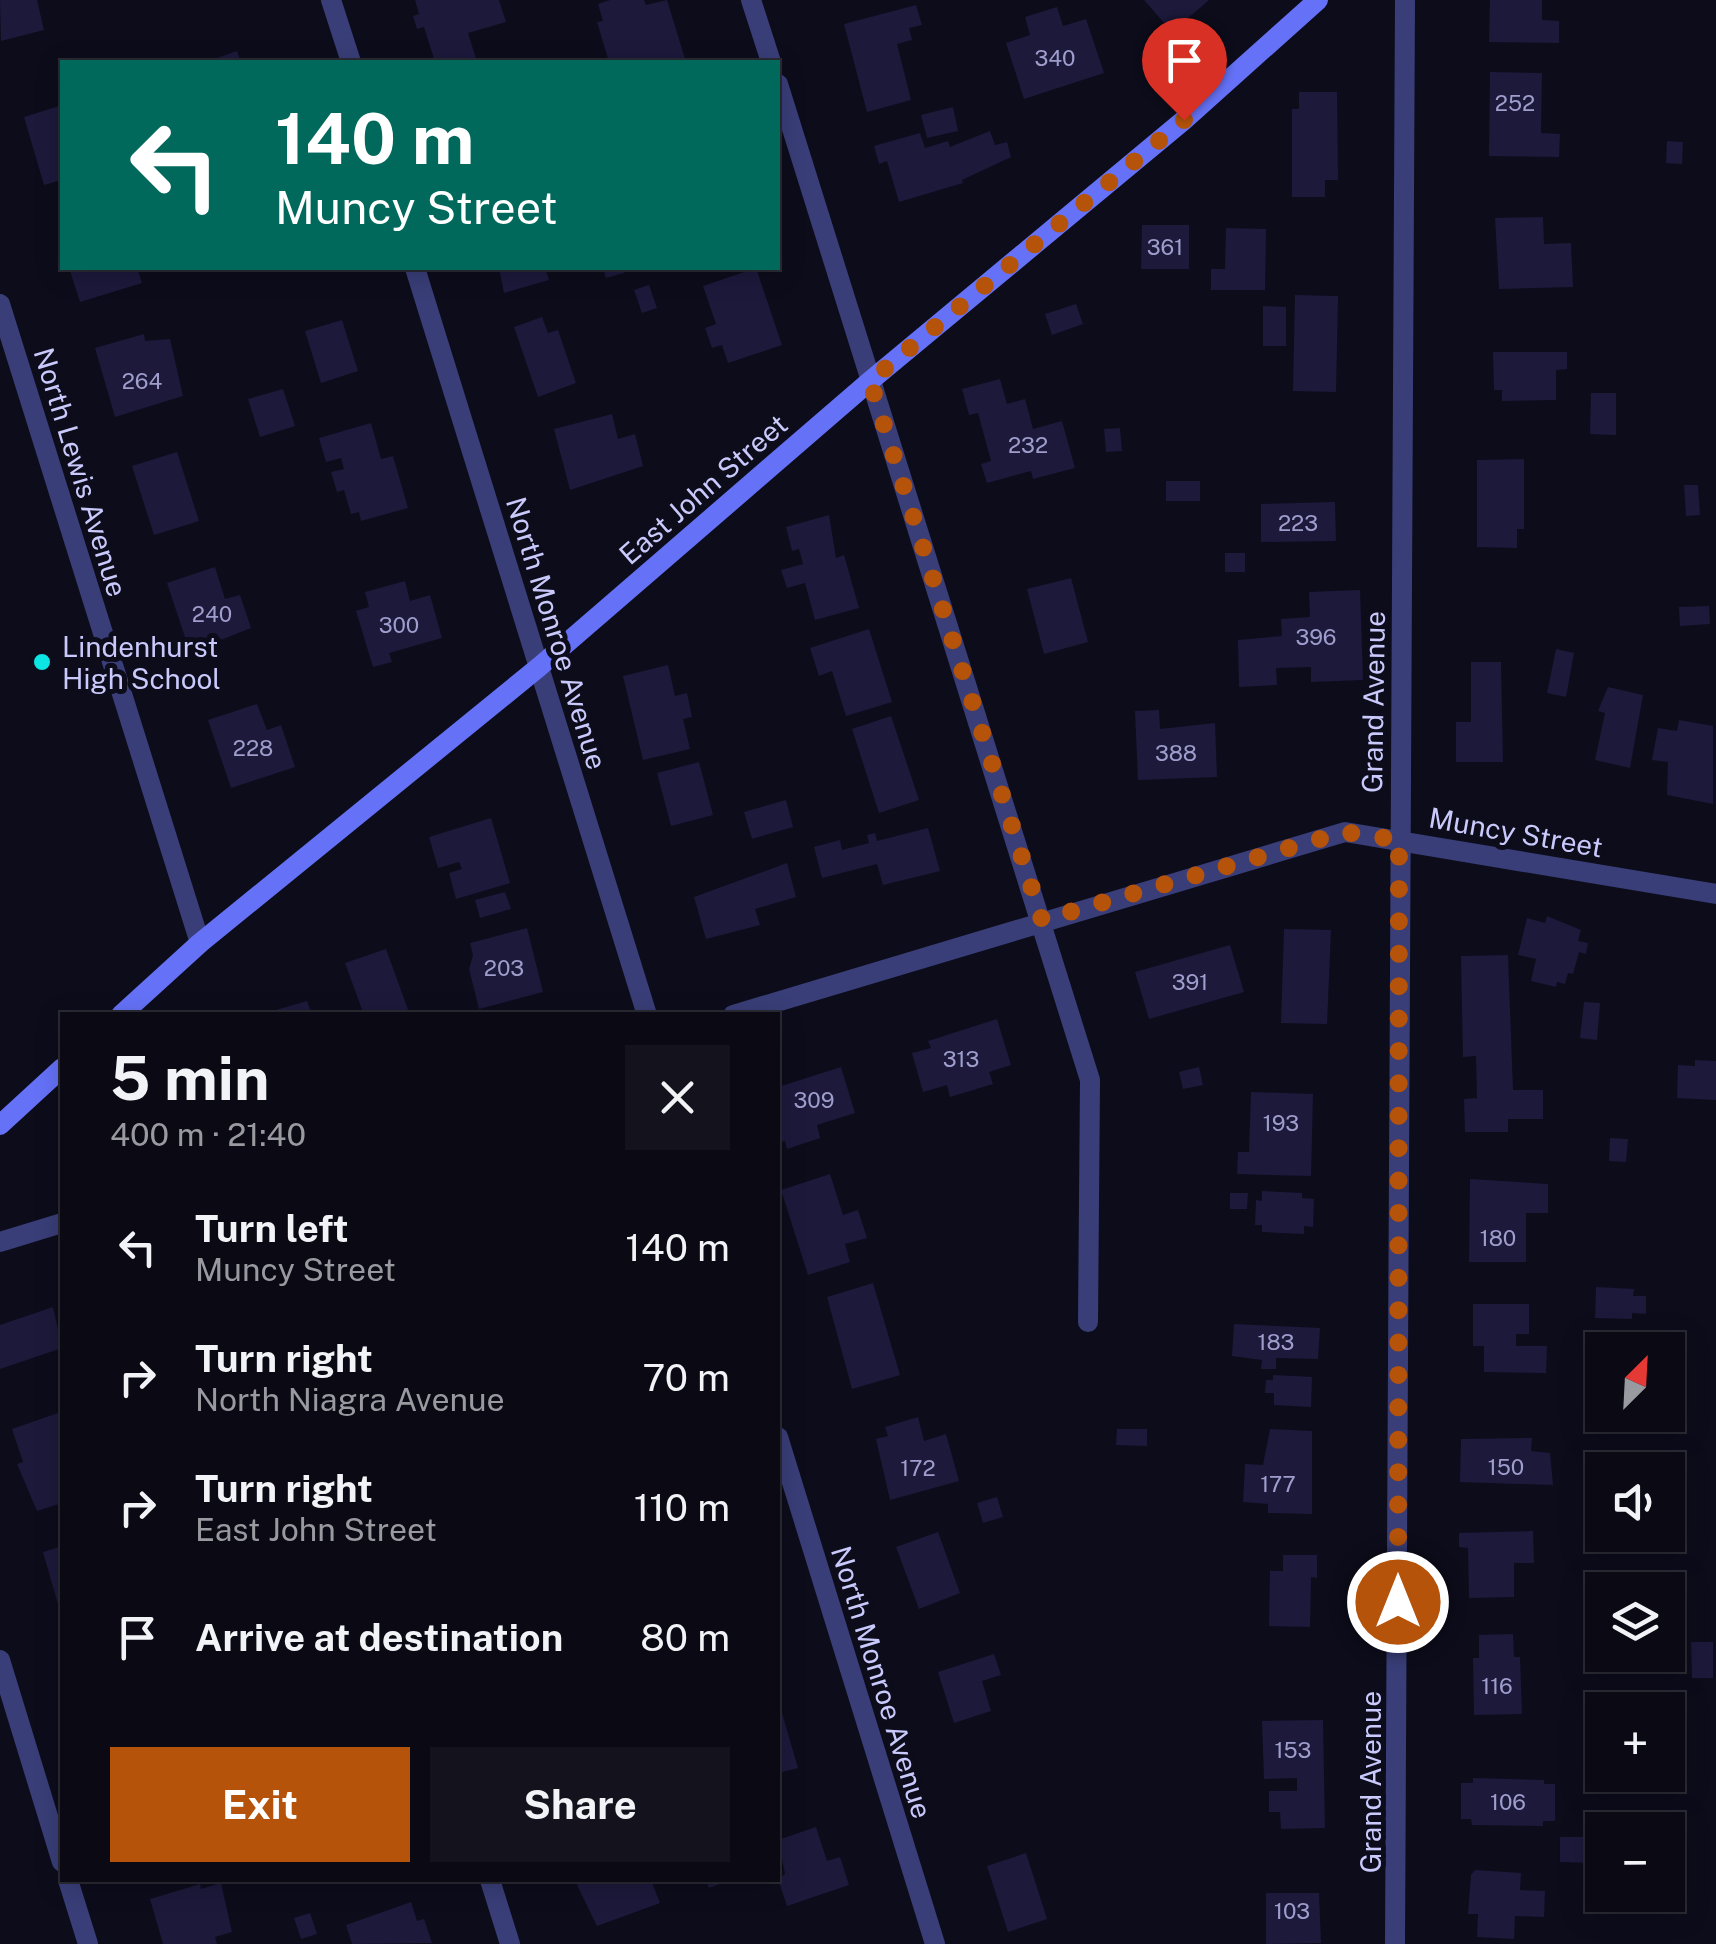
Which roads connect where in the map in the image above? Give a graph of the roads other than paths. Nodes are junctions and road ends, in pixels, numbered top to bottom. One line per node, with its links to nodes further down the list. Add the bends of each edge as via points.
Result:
1 (332, 0): 5 (street)
2 (752, 0): 6 (street)
3 (1318, 0): 10 (street, East John Street)
4 (1405, 0): 12 (street, Grand Avenue)
5 (350, 60)
6 (770, 60)
7 (780, 90): 10 (street)
8 (416, 270): 11 (street, North Monroe Avenue)
9 (0, 304): 15 (street, North Lewis Avenue)
10 (870, 381): 11 (street, East John Street); 14 (street)
11 (539, 667): 15 (street, East John Street); 17 (street, North Monroe Avenue)
12 (1399, 840): 13 (street, Muncy Street); 14 (street, Muncy Street, via 1344,832); 32 (street, Grand Avenue)
13 (1716, 894)
14 (1042, 920): 18 (street, Muncy Street); 23 (street, via 1090,1080)
15 (200, 943): 16 (street, East John Street)
16 (124, 1012)
17 (646, 1012)
18 (744, 1012)
19 (60, 1070): 20 (street)
20 (0, 1124)
21 (60, 1224): 22 (street)
22 (0, 1242)
23 (1088, 1322)
24 (780, 1442): 31 (street, North Monroe Avenue)
25 (0, 1660): 26 (street)
26 (60, 1855)
27 (69, 1882): 29 (street)
28 (491, 1882): 30 (street)
29 (88, 1944)
30 (510, 1944)
31 (935, 1944)
32 (1396, 1944)

